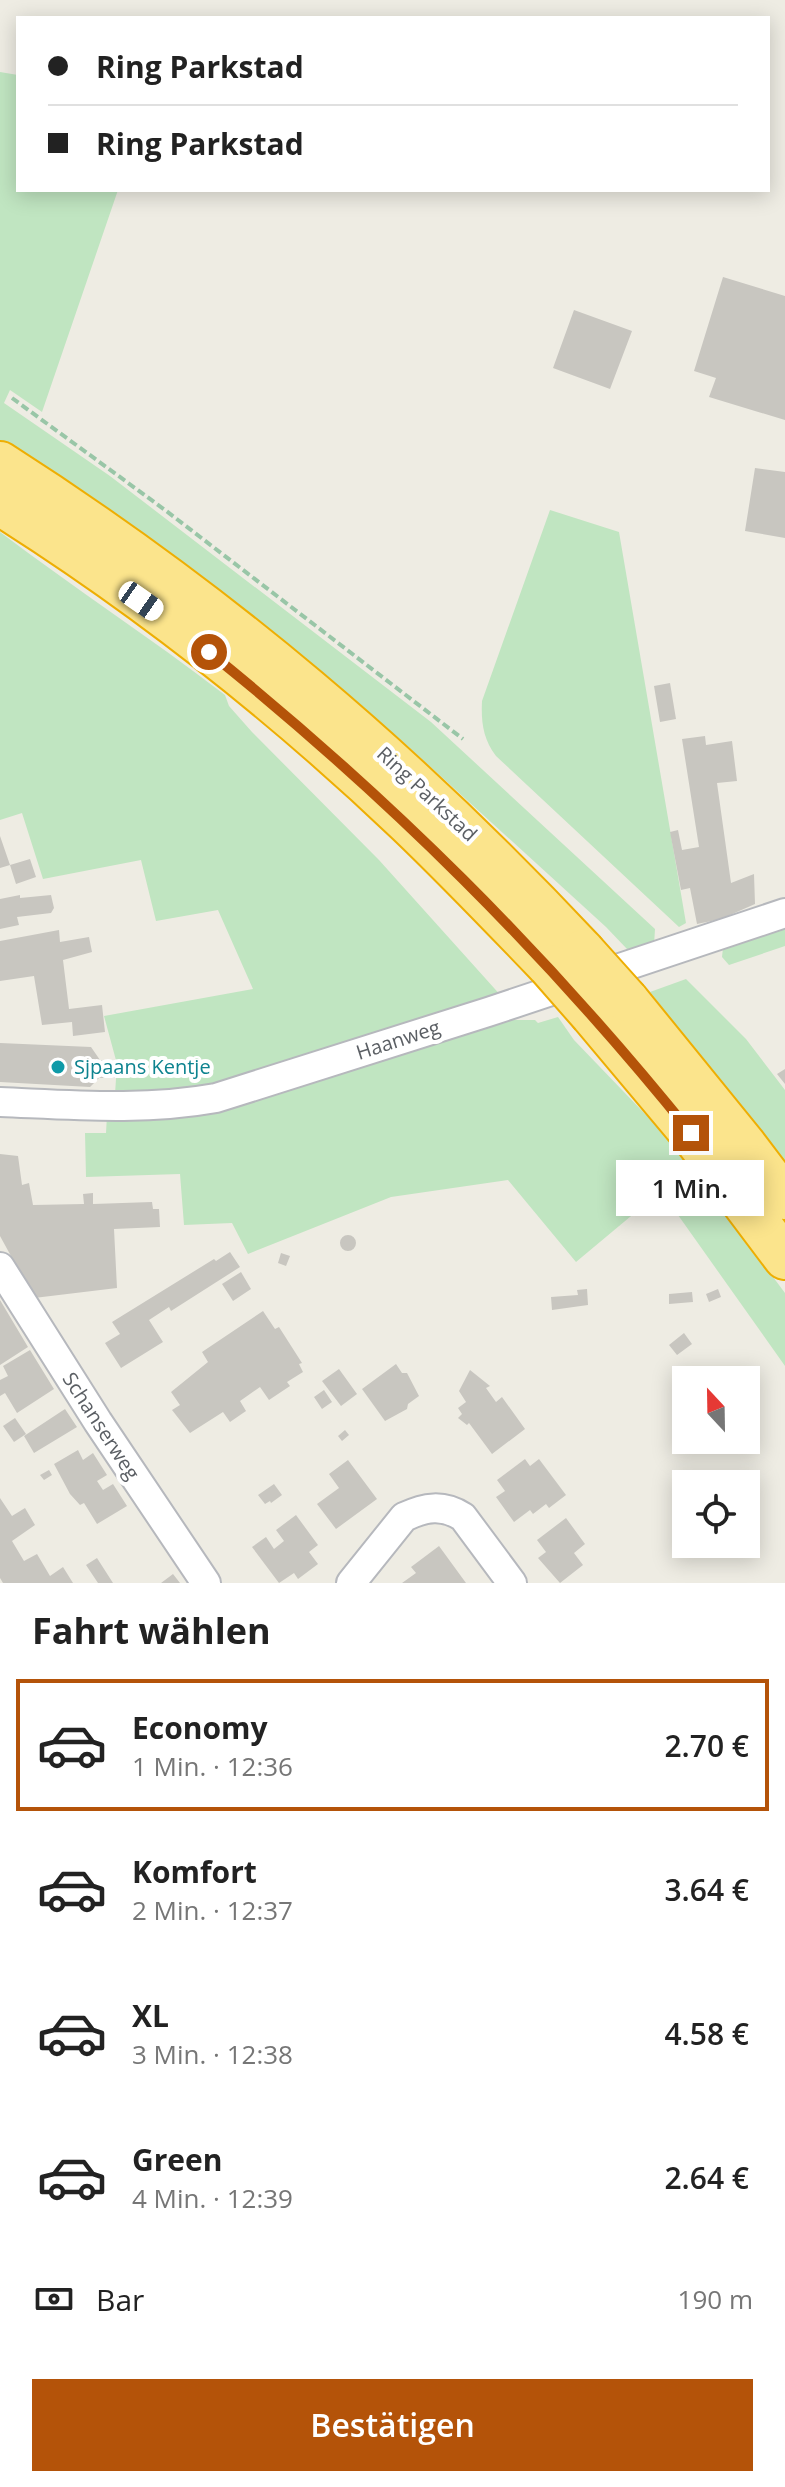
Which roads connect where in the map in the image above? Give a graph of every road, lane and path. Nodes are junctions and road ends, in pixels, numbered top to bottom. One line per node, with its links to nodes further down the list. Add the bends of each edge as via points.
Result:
1 (12, 398): 4 (path)
2 (0, 463): 6 (highway, Ring Parkstad, via 179,585 353,725 485,849)
3 (0, 504): 6 (highway, Ring Parkstad, via 165,617 252,686)
4 (463, 739)
5 (785, 913): 8 (street, Haanweg, via 216,1098 141,1107)
6 (566, 959): 7 (highway, Ring Parkstad, bridge)
7 (609, 1007): 9 (highway, Ring Parkstad); 10 (highway, Ring Parkstad, via 691,1133)
8 (0, 1102)
9 (785, 1198)
10 (785, 1258)
11 (0, 1267): 12 (street, Schanserweg)
12 (206, 1583)
13 (351, 1583): 14 (street, via 404,1517 440,1508 463,1517)
14 (512, 1583)

